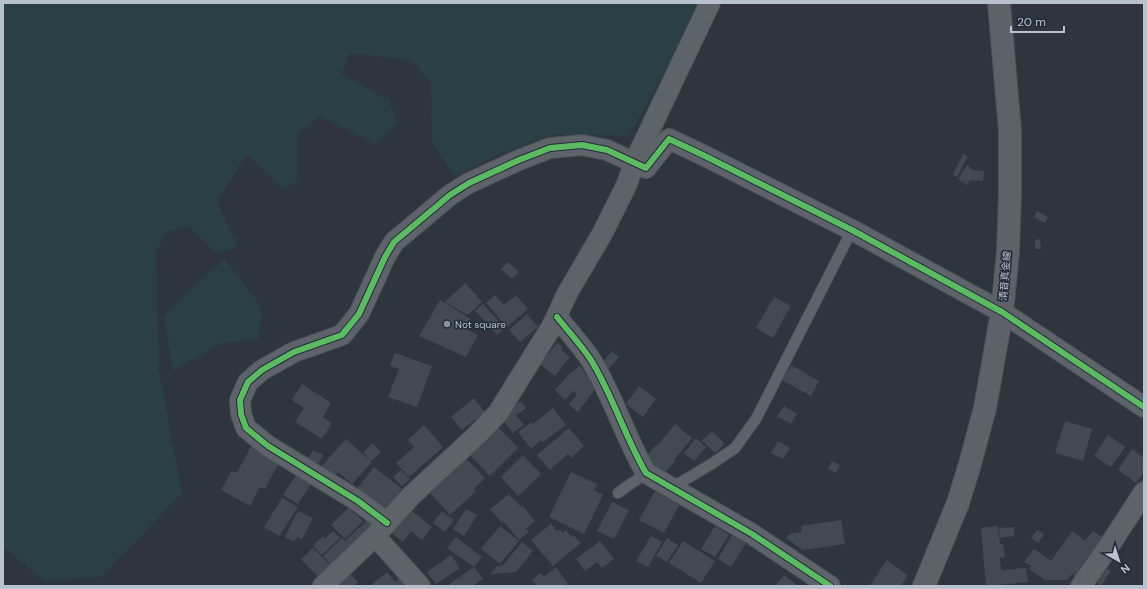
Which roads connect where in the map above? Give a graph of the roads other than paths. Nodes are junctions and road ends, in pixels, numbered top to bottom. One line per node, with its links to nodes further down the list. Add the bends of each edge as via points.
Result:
1 (710, 3): 3 (street)
2 (999, 3): 5 (main road, 清音真金線, via 1010,131 1008,252)
3 (634, 163): 4 (street, via 646,168 669,139); 6 (street, via 602,234 568,292); 12 (street, via 607,150 588,146 550,148 469,182 394,242 359,314 342,335 294,352 262,370 248,382 240,400 246,428 268,446 358,501)
4 (852, 230): 5 (street); 9 (lane, via 756,419 735,448)
5 (1002, 312): 7 (street); 16 (main road, 清音真金線, via 985,408 970,464 958,503)
6 (557, 317): 8 (street, via 590,359); 12 (street, via 498,413 410,496)
7 (1144, 407)
8 (646, 472): 9 (street); 11 (lane)
9 (673, 487): 15 (street, via 752,534)
10 (1144, 492): 17 (street)
11 (618, 493)
12 (381, 530): 13 (street); 14 (street)
13 (323, 586)
14 (420, 586)
15 (830, 586)
16 (924, 586)
17 (1081, 586)

